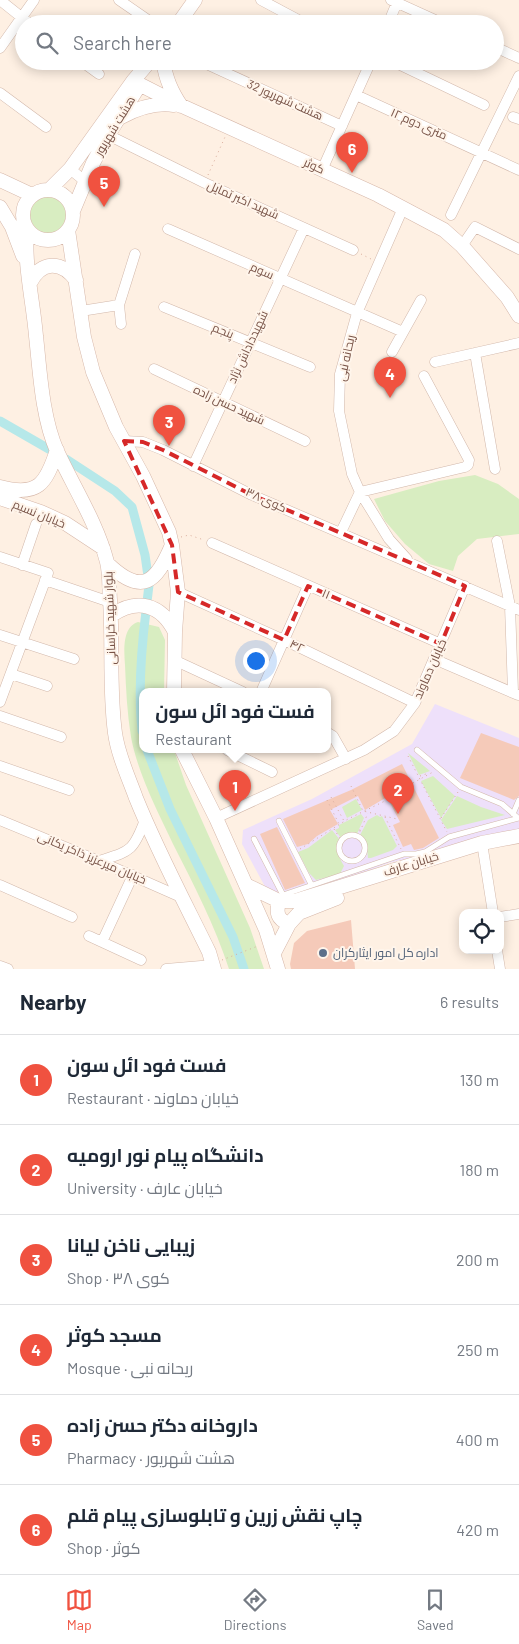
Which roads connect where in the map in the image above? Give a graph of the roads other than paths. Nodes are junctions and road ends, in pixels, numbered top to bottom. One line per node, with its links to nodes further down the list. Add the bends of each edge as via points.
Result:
1 (0, 0): 7 (street)
2 (34, 0): 8 (street)
3 (119, 0): 9 (street)
4 (195, 0): 10 (main road)
5 (261, 0): 11 (street)
6 (396, 1): 12 (street); 13 (street)
7 (19, 15)
8 (28, 15)
9 (141, 15)
10 (184, 15)
11 (289, 15)
12 (391, 15)
13 (425, 15)
14 (15, 32): 15 (street)
15 (0, 48)
16 (504, 51): 17 (street)
17 (519, 58)
18 (93, 70): 24 (street)
19 (145, 70): 26 (main road, هشت شهریور)
20 (165, 70): 30 (main road, via 171,92)
21 (220, 70): 32 (street, هشت شهریور 32)
22 (367, 70): 28 (street)
23 (411, 70): 29 (street)
24 (99, 74)
25 (519, 76): 35 (street)
26 (136, 83): 30 (main road, کوثر); 31 (main road, هشت شهریور); 36 (main road, هشت شهریور)
27 (0, 93): 33 (street)
28 (356, 95): 32 (street); 35 (street, ۱۲ متری دوم)
29 (484, 105)
30 (182, 106): 31 (main road, via 150,105); 37 (main road, کوثر)
31 (120, 117): 34 (main road, هشت شهریور)
32 (342, 126): 37 (street)
33 (46, 127)
34 (108, 135): 40 (main road, هشت شهریور); 49 (street, شهید اکبر تمایل)
35 (482, 153): 38 (street, ۱۲ متری دوم); 47 (street)
36 (70, 169): 40 (street); 41 (main road, هشت شهریور)
37 (322, 170): 45 (main road, کوثر)
38 (519, 170)
39 (0, 180): 42 (main road)
40 (86, 182): 46 (main road, هشت شهریور)
41 (50, 189): 42 (main road); 46 (main road, via 68,199)
42 (32, 195): 48 (main road, via 22,212)
43 (0, 204): 48 (main road)
44 (0, 207): 56 (main road, via 12,227)
45 (403, 208): 52 (main road, کوثر, via 444,230); 63 (street, ریحانه نبی)
46 (73, 211): 51 (main road)
47 (452, 215)
48 (26, 227): 51 (main road, via 32,235 45,240 58,238); 56 (main road, بلوار شهید خراسانی)
49 (304, 228): 54 (street, شهید اکبر تمایل); 57 (street, شهیدداداش نژاد)
50 (168, 229): 57 (street, سوم)
51 (68, 230): 58 (main road)
52 (462, 246): 53 (street, via 475,227); 64 (main road, کوثر, via 507,296)
53 (519, 249)
54 (353, 250)
55 (134, 254): 60 (street)
56 (28, 276): 58 (main road, via 52,265 70,272); 78 (main road, بلوار شهید خراسانی, via 40,381)
57 (279, 279): 63 (street, سوم); 67 (street, شهیدداداش نژاد)
58 (76, 280): 62 (main road)
59 (421, 300): 66 (street)
60 (119, 305): 62 (street); 65 (street)
61 (164, 307): 67 (street, پنجم)
62 (80, 311): 77 (main road, via 92,372)
63 (357, 313): 66 (street, سوم); 82 (street, ریحانه نبی, via 340,374 339,411 352,474)
64 (519, 316)
65 (120, 324)
66 (402, 332): 69 (street)
67 (251, 342): 72 (street, پنجم); 75 (street, شهیدداداش نژاد)
68 (519, 343): 70 (street)
69 (392, 352)
70 (475, 353): 71 (street); 80 (street)
71 (435, 362)
72 (310, 367)
73 (154, 369): 75 (street, شهید حسن زاده)
74 (424, 376): 82 (street, via 468,464)
75 (223, 402): 76 (street, شهید حسن زاده); 79 (street, شهیدداداش نژاد)
76 (305, 441)
77 (124, 442): 79 (street, کوی ۳۸, via 143,442); 87 (main road)
78 (57, 450): 81 (main road, خیابان نسیم, via 47,476 40,484 14,490); 89 (main road, بلوار شهید خراسانی)
79 (193, 466): 85 (street, کوی ۳۸)
80 (495, 469)
81 (0, 487)
82 (360, 492): 85 (street); 91 (street, ریحانه نبی)
83 (0, 498): 89 (main road, خیابان نسیم, via 65,523)
84 (36, 524): 93 (street)
85 (341, 532): 91 (street, کوی ۳۸)
86 (497, 541): 99 (street)
87 (172, 542): 92 (main road, via 164,564 152,579 143,582 130,580); 97 (main road)
88 (212, 543): 95 (street, ۱۱)
89 (102, 548): 92 (main road, بلوار شهید خراسانی)
90 (0, 557): 93 (street)
91 (408, 561): 96 (street, کوی ۳۸)
92 (108, 564): 98 (main road, بلوار شهید خراسانی)
93 (22, 565): 94 (street, via 48,573)
94 (45, 580): 98 (street); 103 (street)
95 (308, 586): 102 (street); 104 (street, ۱۱)
96 (465, 586): 99 (street, کوی ۳۸); 104 (street, خیابان دماوند)
97 (178, 592): 100 (main road); 102 (street, ۴۲)
98 (111, 608): 100 (main road, via 142,605 153,608 170,622); 131 (main road, بلوار شهید خراسانی, via 115,733 123,765)
99 (515, 608): 113 (street)
100 (175, 632): 107 (main road)
101 (0, 635): 103 (street)
102 (284, 640): 112 (street); 115 (street, ۴۲)
103 (22, 642): 105 (street); 108 (street)
104 (441, 644): 106 (street, خیابان دماوند)
105 (74, 659)
106 (434, 659): 113 (street); 115 (street, خیابان دماوند)
107 (174, 660): 110 (main road); 111 (street)
108 (11, 674): 109 (street); 114 (street)
109 (47, 686)
110 (174, 688)
111 (234, 688)
112 (263, 688)
113 (516, 694)
114 (0, 702)
115 (415, 704): 122 (street, خیابان دماوند, via 394,730)
116 (0, 716): 118 (street)
117 (331, 735): 122 (street)
118 (61, 736)
119 (417, 750): 127 (lane, via 461,788 502,804)
120 (184, 753): 128 (main road)
121 (236, 753): 124 (street)
122 (346, 759): 128 (street, خیابان دماوند)
123 (0, 766): 125 (street)
124 (272, 772)
125 (69, 790)
126 (519, 800): 127 (lane)
127 (513, 814): 129 (lane)
128 (216, 818): 143 (main road)
129 (518, 818): 139 (lane, via 449,837 425,852 404,854)
130 (0, 820): 137 (street, خیابان میرعزیز ذاکر یکانی)
131 (145, 820): 137 (street, via 138,840 127,852); 144 (main road, بلوار شهید خراسانی)
132 (279, 821): 141 (lane)
133 (519, 836): 136 (main road, خیابان عارف)
134 (254, 839): 141 (lane, via 283,895)
135 (519, 845): 136 (main road, خیابان عارف)
136 (483, 847): 139 (main road, خیابان عارف); 146 (main road, خیابان عارف, via 367,887); 147 (street)
137 (99, 860): 140 (street, خیابان میرعزیز ذاکر یکانی)
138 (356, 861): 138 (lane, via 366,850 364,842 349,835 341,840 338,848 341,856); 139 (lane)
139 (362, 873): 141 (lane); 146 (main road, خیابان عارف)
140 (132, 875): 144 (street, خیابان میرعزیز ذاکر یکانی); 153 (street)
141 (311, 884)
142 (0, 885): 150 (street)
143 (246, 885): 145 (main road); 154 (main road)
144 (183, 898): 158 (main road, بلوار شهید خراسانی)
145 (279, 901): 146 (main road); 151 (main road, via 278,916)
146 (305, 904): 151 (main road)
147 (492, 909)
148 (519, 914): 149 (street)
149 (504, 916)
150 (72, 917)
151 (289, 924): 154 (main road)
152 (89, 936): 153 (street)
153 (102, 942): 156 (street)
154 (272, 947): 161 (main road)
155 (498, 954): 162 (street)
156 (141, 960)
157 (0, 966): 159 (street)
158 (213, 967): 160 (street)
159 (8, 969)
160 (166, 969)
161 (278, 969)
162 (500, 969)

